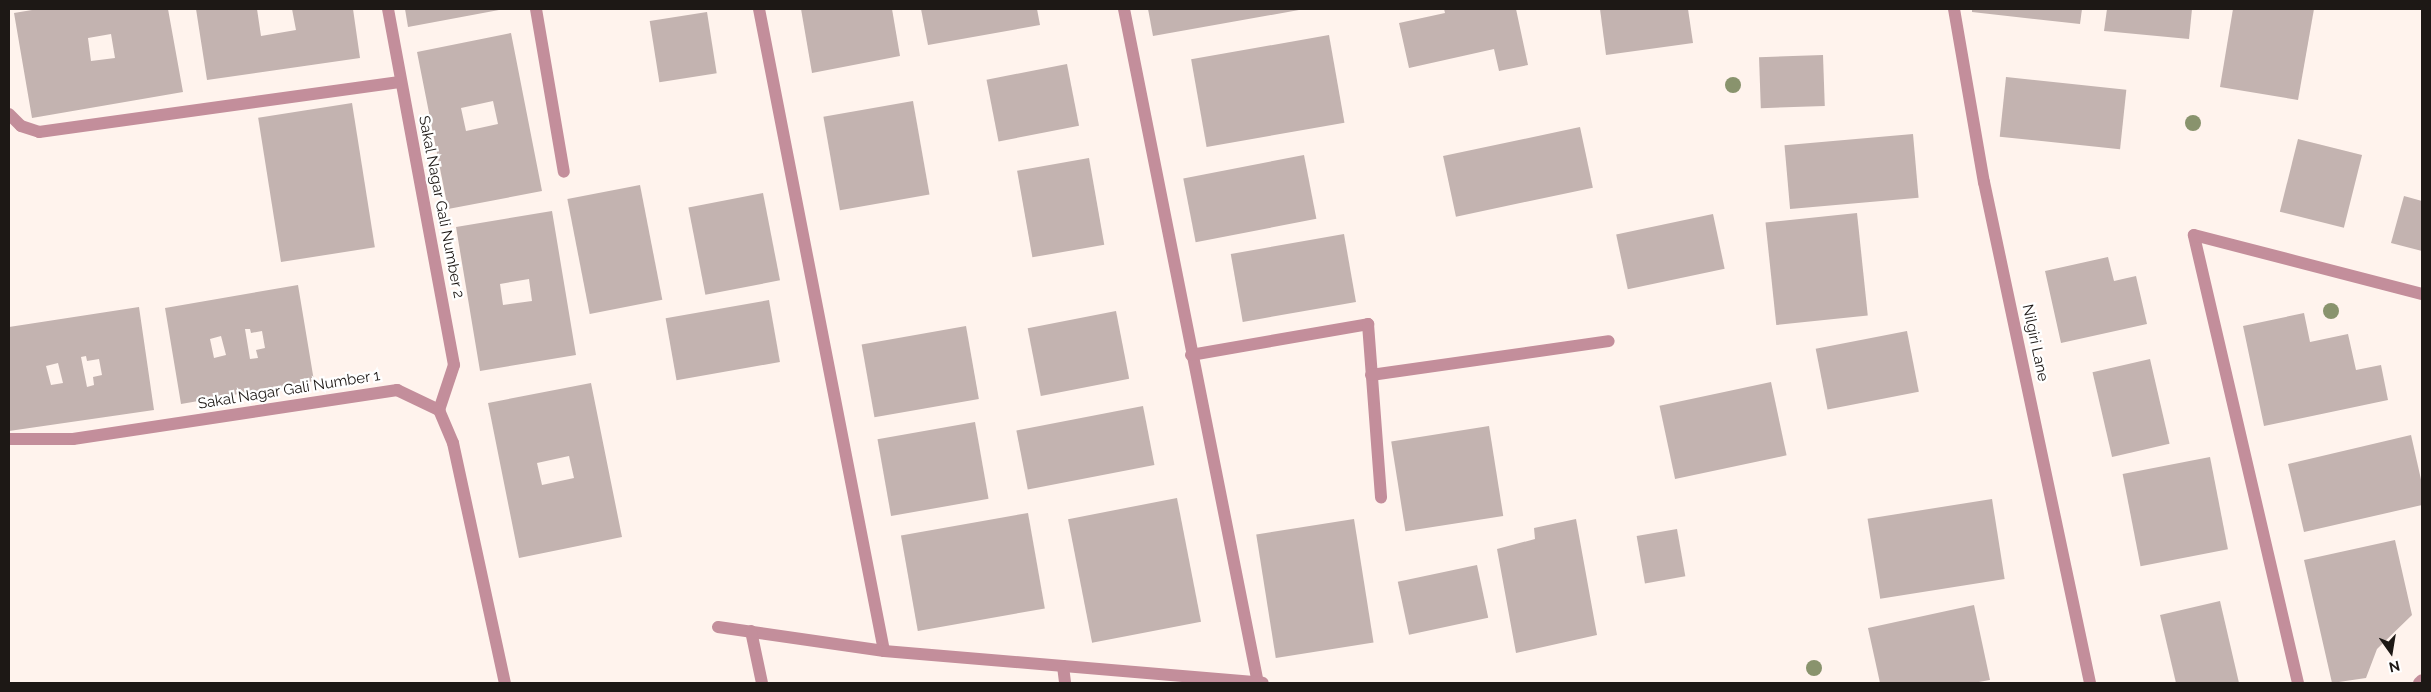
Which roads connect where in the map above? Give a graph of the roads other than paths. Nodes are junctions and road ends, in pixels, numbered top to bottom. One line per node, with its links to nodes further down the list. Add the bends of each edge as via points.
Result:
1 (388, 9): 6 (street, Sakal Nagar Gali Number 2)
2 (536, 9): 8 (street)
3 (759, 9): 18 (street)
4 (1124, 9): 11 (street)
5 (1954, 9): 26 (street, Nilgiri Lane, via 1984,182)
6 (400, 82): 7 (street, via 39,132 29,130); 13 (street, Sakal Nagar Gali Number 2, via 454,364)
7 (10, 118)
8 (564, 172)
9 (2422, 294): 27 (street, via 2194,235)
10 (1609, 341): 12 (street)
11 (1191, 355): 12 (street, via 1368,324); 24 (street)
12 (1371, 375): 15 (street)
13 (439, 410): 14 (street, Sakal Nagar Gali Number 1, via 397,390 73,439); 21 (street, via 453,443)
14 (9, 438)
15 (1381, 498)
16 (718, 627): 17 (street)
17 (751, 632): 18 (street); 22 (street)
18 (884, 651): 19 (street)
19 (1063, 666): 23 (street); 24 (street)
20 (2422, 680): 28 (street)
21 (505, 683)
22 (762, 683)
23 (1065, 683)
24 (1258, 683): 25 (street)
25 (1263, 683)
26 (2090, 683)
27 (2298, 683)
28 (2419, 683)

